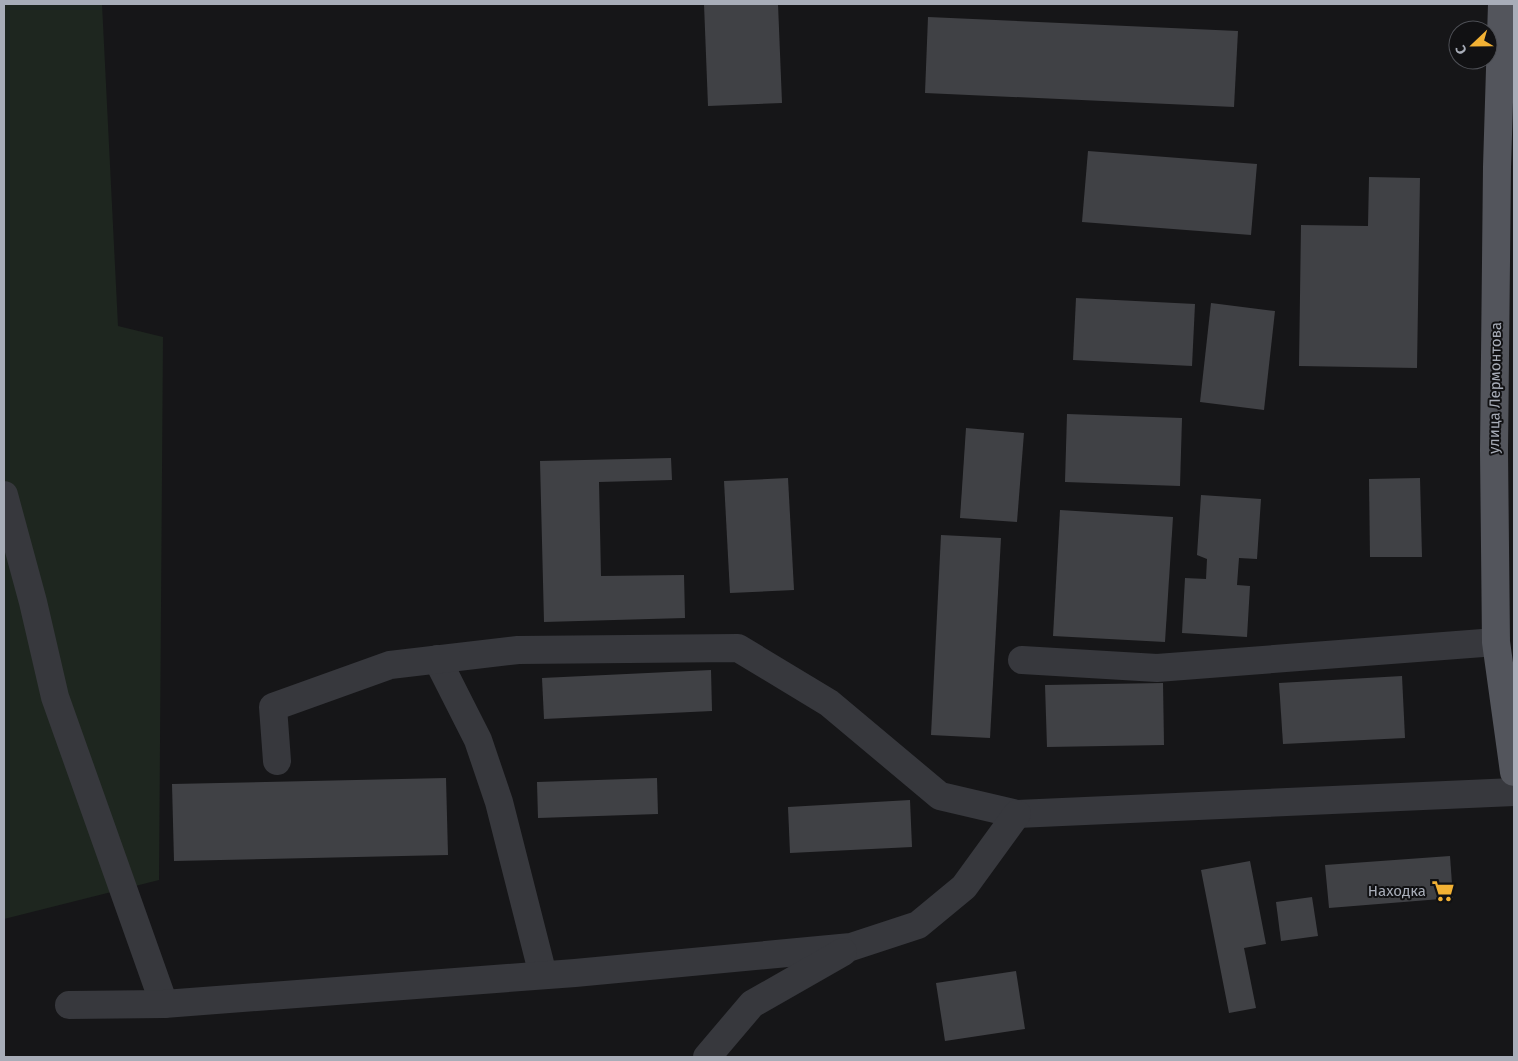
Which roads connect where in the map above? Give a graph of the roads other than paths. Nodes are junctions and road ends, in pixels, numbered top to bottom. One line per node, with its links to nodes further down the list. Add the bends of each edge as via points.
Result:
1 (1502, 4): 2 (main road, улица Лермонтова)
2 (1506, 167): 4 (main road, улица Лермонтова, via 1494,452)
3 (4, 495): 13 (street, via 55,698)
4 (1496, 642): 6 (street, via 1157,668); 8 (main road, улица Лермонтова)
5 (437, 660): 7 (street, via 390,665 273,707); 10 (street, via 518,650 738,648 830,703 940,796); 12 (street, via 478,740 499,802)
6 (1022, 660)
7 (277, 761)
8 (1514, 772)
9 (1514, 792): 10 (street)
10 (1017, 814): 11 (street, via 964,887 918,925)
11 (851, 947): 12 (street); 15 (street, via 752,1004)
12 (543, 975): 13 (street)
13 (164, 1004): 14 (street)
14 (69, 1005)
15 (707, 1057)

